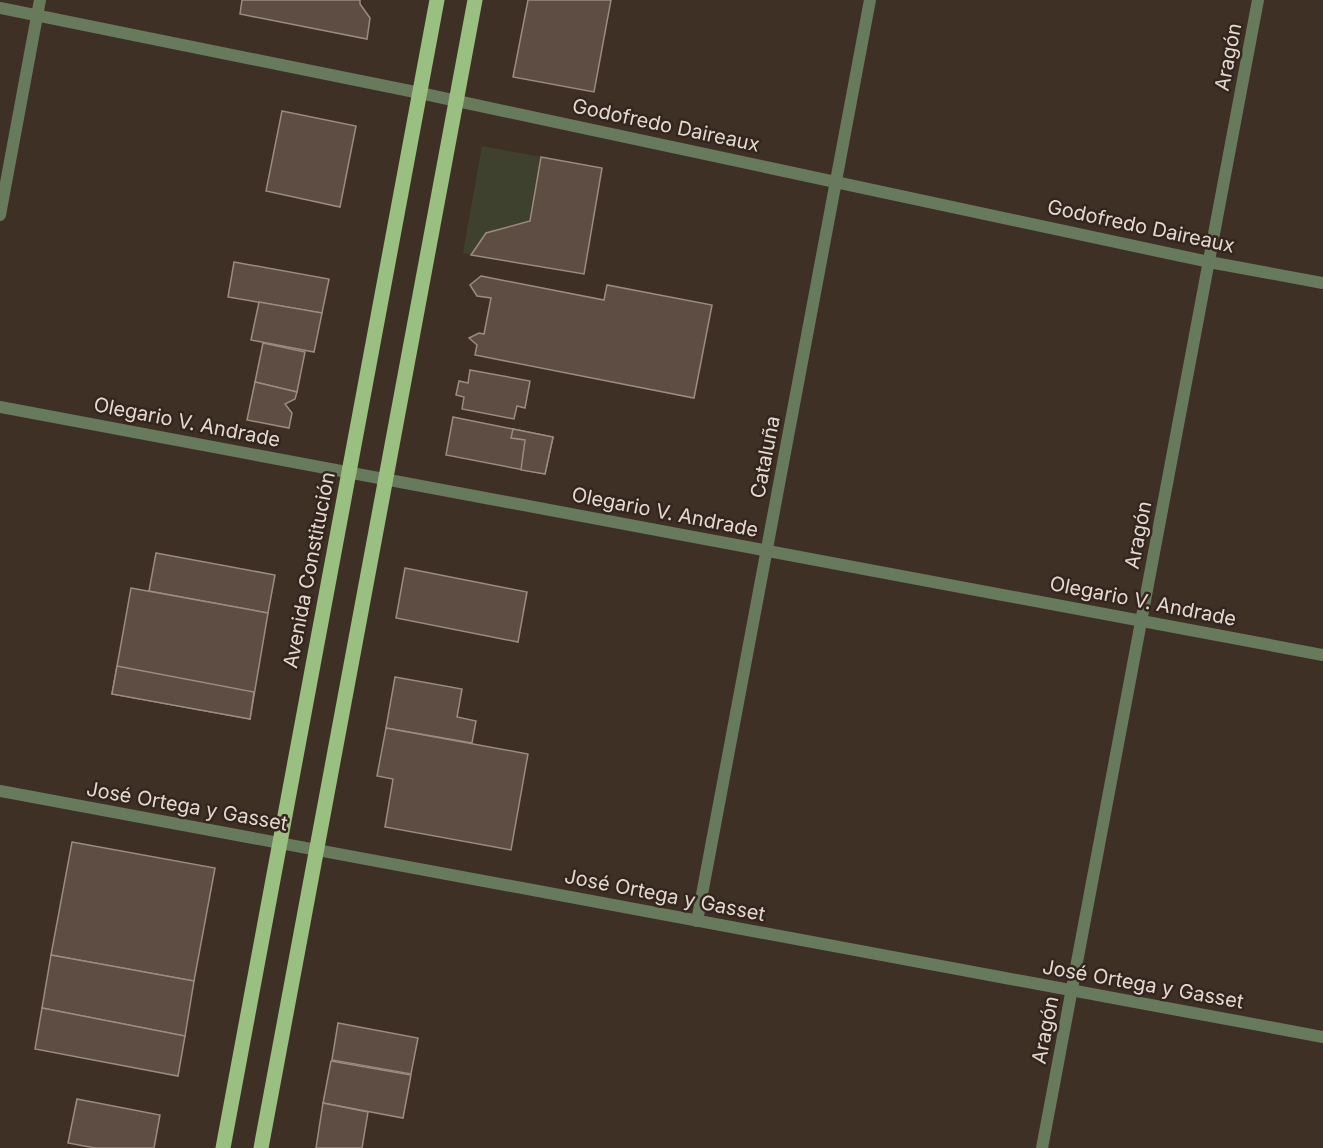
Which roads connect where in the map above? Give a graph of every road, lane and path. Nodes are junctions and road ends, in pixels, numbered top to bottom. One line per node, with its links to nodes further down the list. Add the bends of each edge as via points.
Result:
1 (40, 0): 7 (street)
2 (437, 0): 8 (main road, Avenida Constitución)
3 (475, 0): 9 (main road)
4 (870, 0): 10 (street, Cataluña)
5 (1258, 0): 12 (street, Aragón)
6 (0, 8): 7 (street, Godofredo Daireaux)
7 (37, 15): 8 (street, Godofredo Daireaux); 11 (street)
8 (420, 93): 9 (street, Godofredo Daireaux); 15 (main road, Avenida Constitución)
9 (457, 101): 10 (street, Godofredo Daireaux); 16 (main road)
10 (837, 181): 12 (street, Godofredo Daireaux); 17 (street, Cataluña)
11 (0, 215)
12 (1209, 262): 13 (street, Godofredo Daireaux); 18 (street, Aragón)
13 (1323, 283)
14 (0, 407): 15 (street, Olegario V. Andrade)
15 (349, 472): 16 (street, Olegario V. Andrade); 21 (main road, Avenida Constitución)
16 (386, 479): 17 (street, Olegario V. Andrade); 22 (main road)
17 (766, 551): 18 (street, Olegario V. Andrade); 23 (street, Cataluña)
18 (1141, 621): 19 (street, Olegario V. Andrade); 24 (street, Aragón)
19 (1323, 655)
20 (0, 791): 21 (street, José Ortega y Gasset)
21 (280, 843): 22 (street, José Ortega y Gasset); 26 (main road, Avenida Constitución)
22 (317, 849): 23 (street, José Ortega y Gasset); 27 (main road)
23 (697, 921): 24 (street, José Ortega y Gasset)
24 (1072, 991): 25 (street, José Ortega y Gasset); 28 (street, Aragón)
25 (1323, 1037)
26 (223, 1148)
27 (261, 1148)
28 (1042, 1148)

